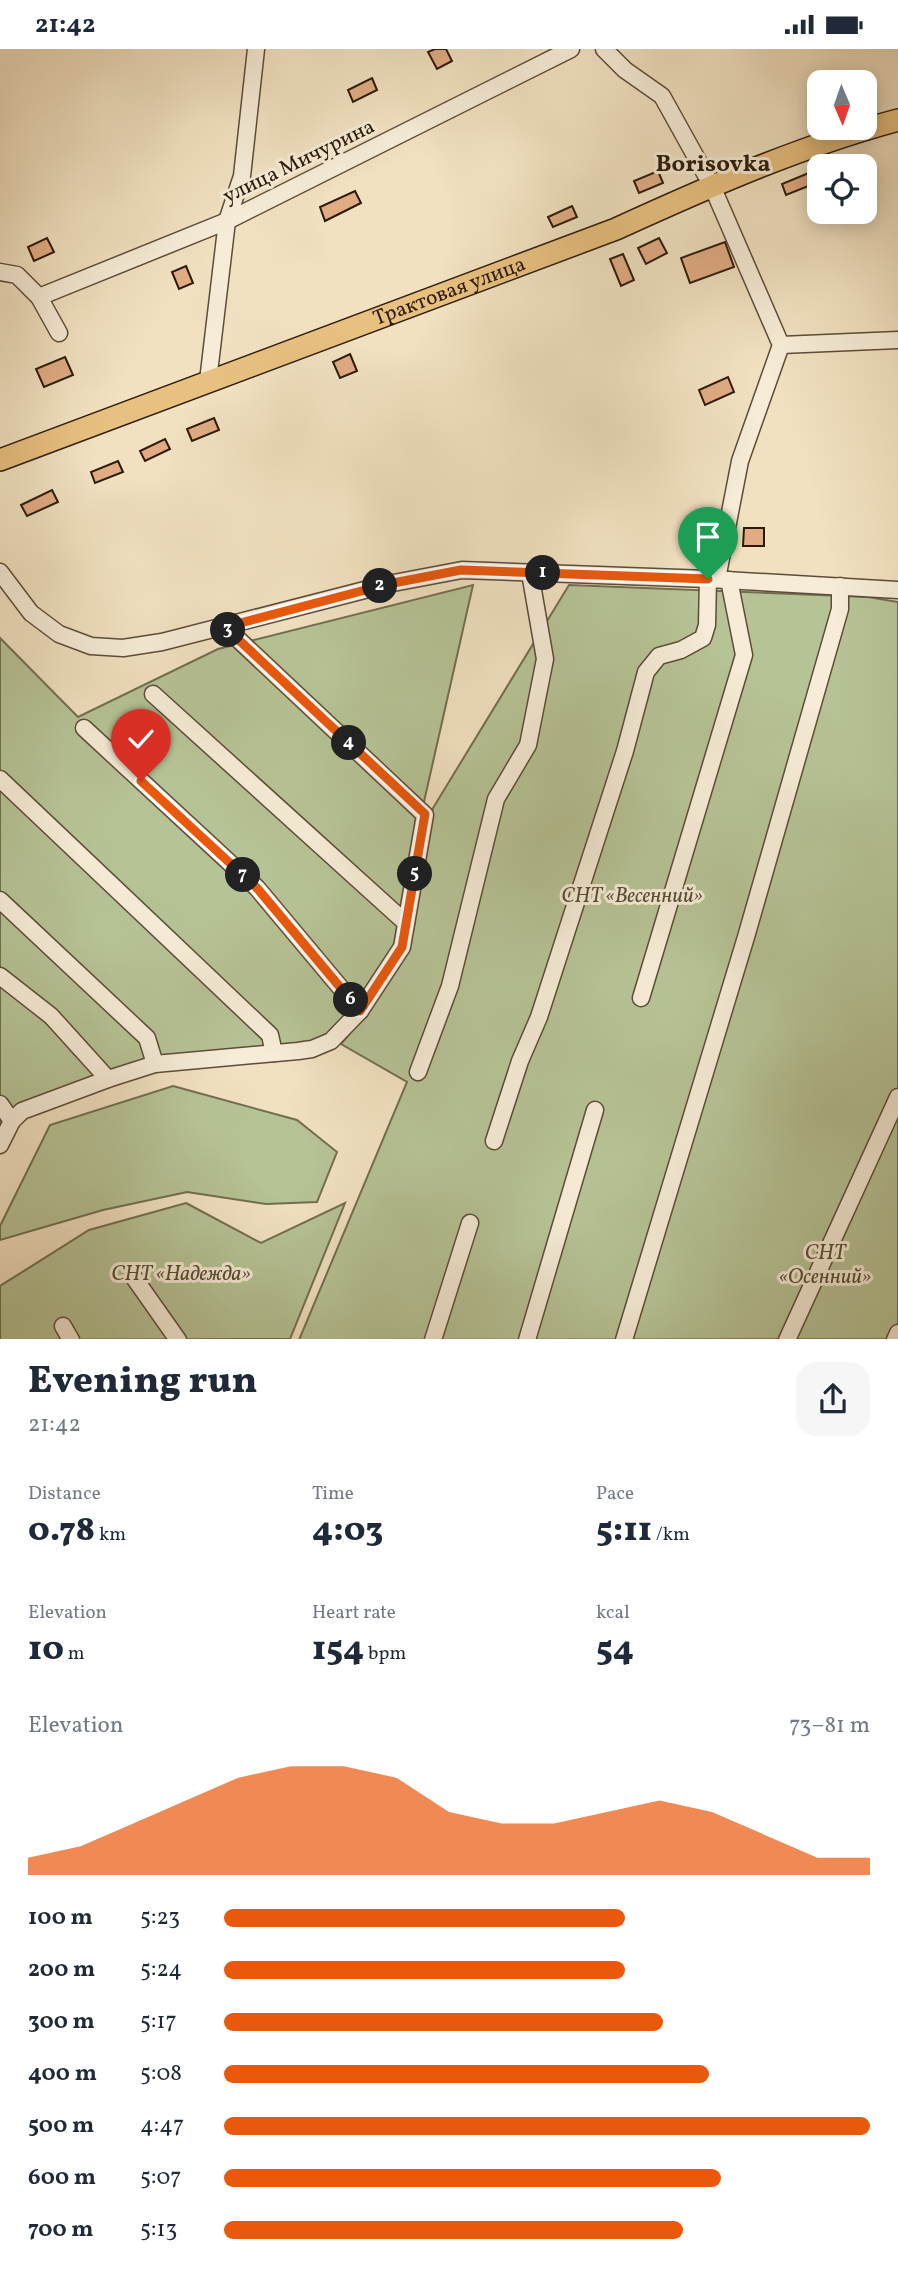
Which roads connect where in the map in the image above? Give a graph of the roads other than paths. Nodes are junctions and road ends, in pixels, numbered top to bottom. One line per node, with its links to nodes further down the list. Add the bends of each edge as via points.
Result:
1 (256, 49): 6 (street, via 242,176)
2 (571, 49): 6 (street, улица Мичурина)
3 (604, 49): 5 (street, via 662,96)
4 (898, 120): 5 (main road, Трактовая улица, via 853,132)
5 (712, 186): 11 (street); 12 (main road, Трактовая улица, via 616,229)
6 (227, 221): 8 (street, улица Мичурина); 12 (street)
7 (0, 272): 8 (street, via 17,275)
8 (39, 297): 9 (street)
9 (59, 333)
10 (898, 340): 11 (street)
11 (781, 345): 16 (street, via 740,461)
12 (208, 381): 13 (main road, Трактовая улица)
13 (0, 460)
14 (0, 572): 19 (street, via 31,613 59,634 91,646 123,648)
15 (530, 573): 16 (street); 19 (street, via 461,570 388,584); 30 (street, via 545,659 528,745 496,799 450,986)
16 (718, 579): 17 (street); 26 (street, via 744,655); 36 (street, via 703,638 659,656 646,672 539,1017)
17 (840, 586): 18 (street); 44 (street, via 840,609 746,937)
18 (898, 590)
19 (225, 627): 24 (street, via 425,814)
20 (153, 694): 24 (street)
21 (84, 728): 27 (street, via 257,888)
22 (0, 779): 28 (street, via 270,1035)
23 (0, 900): 29 (street, via 147,1038)
24 (407, 923): 27 (street, via 402,947)
25 (0, 976): 31 (street, via 51,1016)
26 (641, 998)
27 (360, 1011): 28 (street, via 331,1041 312,1049)
28 (274, 1053): 29 (street)
29 (155, 1064): 31 (street)
30 (418, 1072)
31 (108, 1079): 35 (street, via 22,1111)
32 (898, 1097): 45 (street)
33 (0, 1104): 35 (street)
34 (595, 1110): 43 (street)
35 (12, 1121): 37 (street)
36 (494, 1141)
37 (0, 1145)
38 (470, 1223): 42 (street)
39 (135, 1279): 41 (street)
40 (898, 1333): 46 (street)
41 (178, 1339)
42 (433, 1339)
43 (527, 1339)
44 (624, 1339)
45 (787, 1339)
46 (895, 1339)

